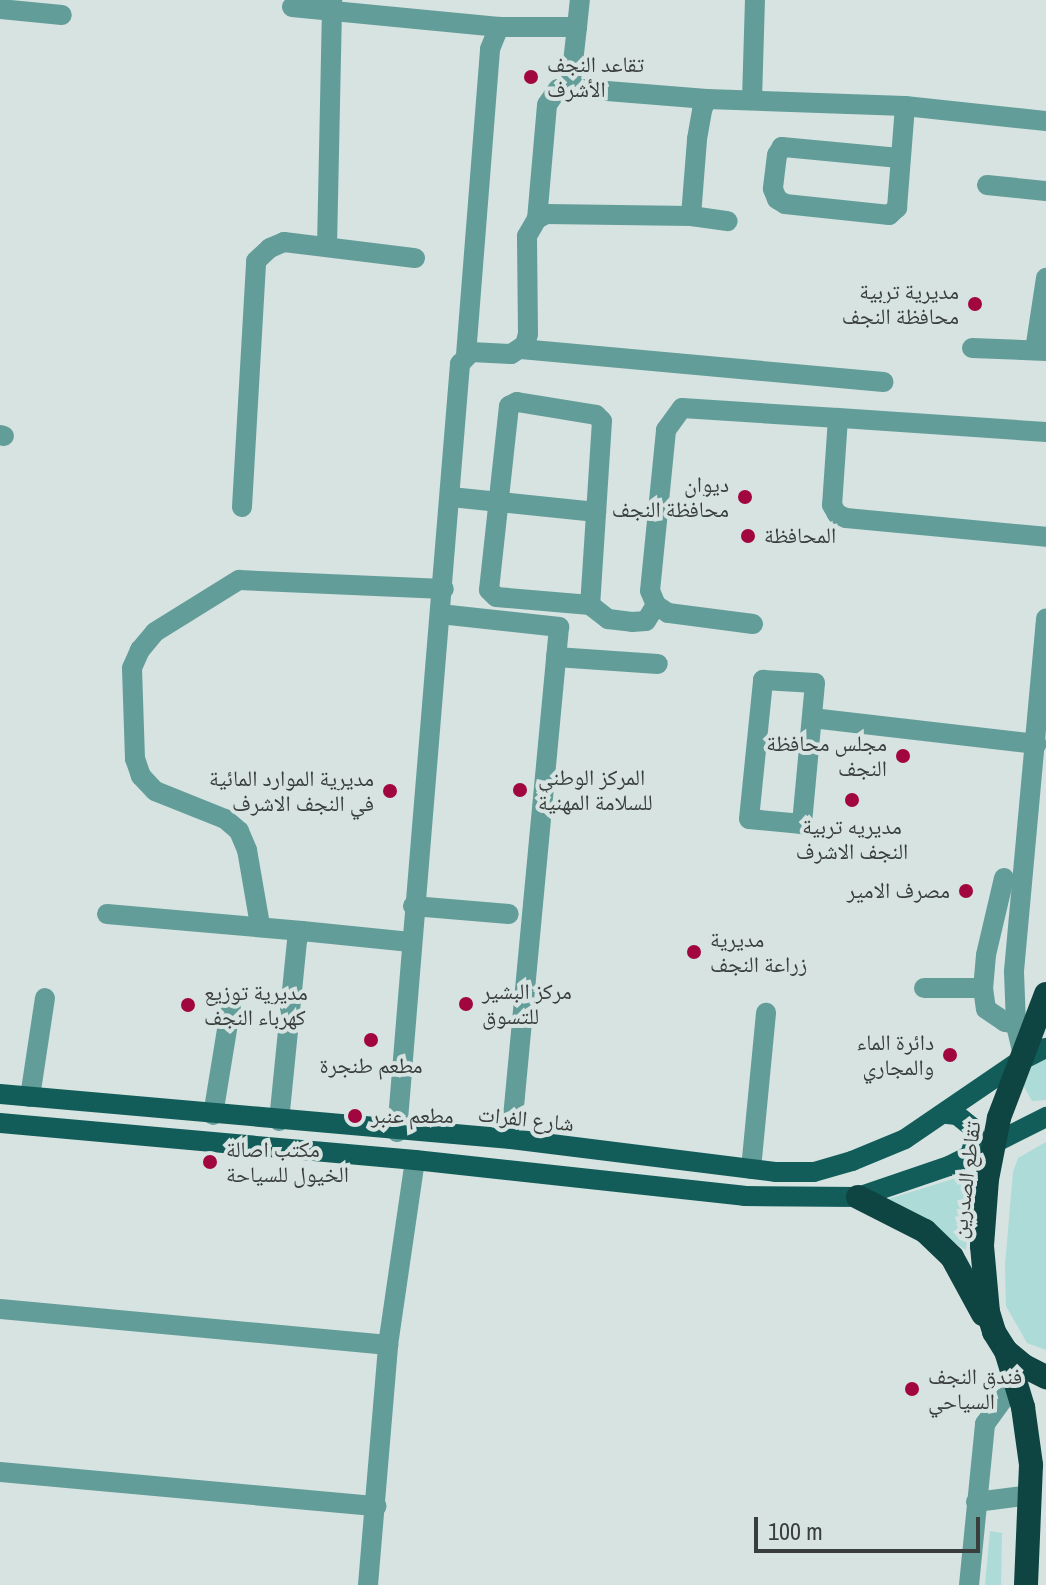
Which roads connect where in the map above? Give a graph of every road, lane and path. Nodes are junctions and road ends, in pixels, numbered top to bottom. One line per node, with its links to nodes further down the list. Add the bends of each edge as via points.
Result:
1 (580, 0): 8 (street)
2 (755, 0): 11 (street)
3 (332, 5): 4 (street); 7 (street); 20 (street)
4 (292, 7)
5 (0, 9): 6 (street)
6 (62, 15)
7 (499, 27): 8 (street); 26 (street, via 490,49)
8 (577, 27): 9 (street)
9 (570, 88): 10 (street); 18 (street, via 558,89 547,105)
10 (707, 99): 11 (street); 17 (street)
11 (752, 100): 12 (street)
12 (905, 106): 13 (street); 14 (street)
13 (1046, 121)
14 (899, 158): 14 (street, via 897,208 889,215 785,204 773,189 782,147)
15 (987, 185): 16 (street)
16 (1046, 191)
17 (691, 216): 18 (street, via 556,212); 19 (street)
18 (537, 219): 24 (street, via 527,236 528,334)
19 (728, 221)
20 (327, 247): 21 (street); 32 (street, via 284,242 256,261)
21 (415, 258)
22 (1046, 278): 25 (street)
23 (972, 348): 25 (street)
24 (521, 349): 26 (street); 27 (street)
25 (1041, 350)
26 (466, 355): 30 (street, via 460,364)
27 (883, 382)
28 (838, 418): 29 (street); 34 (street, via 832,505 837,514); 37 (street, via 682,408 673,417 666,430 650,591)
29 (1046, 432)
30 (451, 497): 31 (street); 35 (street)
31 (497, 502): 33 (street); 33 (street, via 509,406 517,402 596,415 602,421); 36 (street, via 489,590 496,597)
32 (242, 507)
33 (596, 512): 36 (street)
34 (1046, 537)
35 (444, 589): 38 (street); 49 (street, via 239,580 155,632 140,650 132,668 135,759 141,776 155,791 225,819 239,831)
36 (590, 605): 37 (street, via 608,619 632,622 646,621)
37 (656, 605): 40 (street, via 668,613)
38 (440, 614): 41 (street, via 559,627); 46 (street)
39 (1046, 618): 44 (street)
40 (753, 624)
41 (556, 657): 42 (street); 68 (street)
42 (658, 664)
43 (812, 718): 43 (street, via 802,824 749,819 763,680 815,683); 44 (street)
44 (1036, 744): 58 (street, via 1016,944)
45 (1004, 878): 53 (street)
46 (413, 906): 48 (street); 51 (street)
47 (107, 914): 49 (street)
48 (509, 914)
49 (260, 925): 50 (street)
50 (302, 931): 51 (street); 65 (street, via 296,946)
51 (410, 942): 67 (street)
52 (924, 988): 53 (street)
53 (983, 988): 58 (street, via 986,1009)
54 (1046, 994): 59 (highway, تقاطع الصدرين)
55 (45, 998): 61 (street)
56 (231, 1005): 63 (street)
57 (766, 1013): 74 (street)
58 (1016, 1024): 59 (street)
59 (1029, 1054): 62 (main road, شارع الفرات); 70 (highway, تقاطع الصدرين)
60 (0, 1094): 61 (main road, شارع الفرات)
61 (30, 1097): 63 (main road, شارع الفرات)
62 (947, 1114): 72 (main road, via 972,1127); 74 (main road, شارع الفرات, via 905,1139 814,1172)
63 (218, 1115): 65 (main road, شارع الفرات); 69 (main road, via 230,1123 230,1133)
64 (1046, 1117): 70 (main road)
65 (279, 1121): 67 (main road, شارع الفرات); 71 (main road)
66 (0, 1123): 69 (main road)
67 (397, 1132): 68 (main road, شارع الفرات)
68 (511, 1139): 74 (main road, شارع الفرات)
69 (221, 1143): 71 (main road)
70 (994, 1143): 72 (main road); 77 (highway, تقاطع الصدرين, via 982,1246 988,1312)
71 (281, 1150): 73 (main road)
72 (970, 1156): 75 (main road)
73 (415, 1160): 75 (main road, via 744,1196); 78 (street)
74 (751, 1169)
75 (858, 1197): 77 (highway, via 925,1231 952,1257)
76 (0, 1309): 78 (street)
77 (1000, 1342): 79 (highway, via 1024,1366); 80 (highway)
78 (388, 1345): 84 (street)
79 (1046, 1377)
80 (1018, 1389): 82 (highway, via 1028,1436); 83 (street, via 1004,1398 985,1424)
81 (0, 1472): 84 (street)
82 (1031, 1495): 83 (street); 87 (highway)
83 (976, 1502): 86 (street)
84 (376, 1506): 85 (street)
85 (368, 1585)
86 (969, 1585)
87 (1026, 1585)

